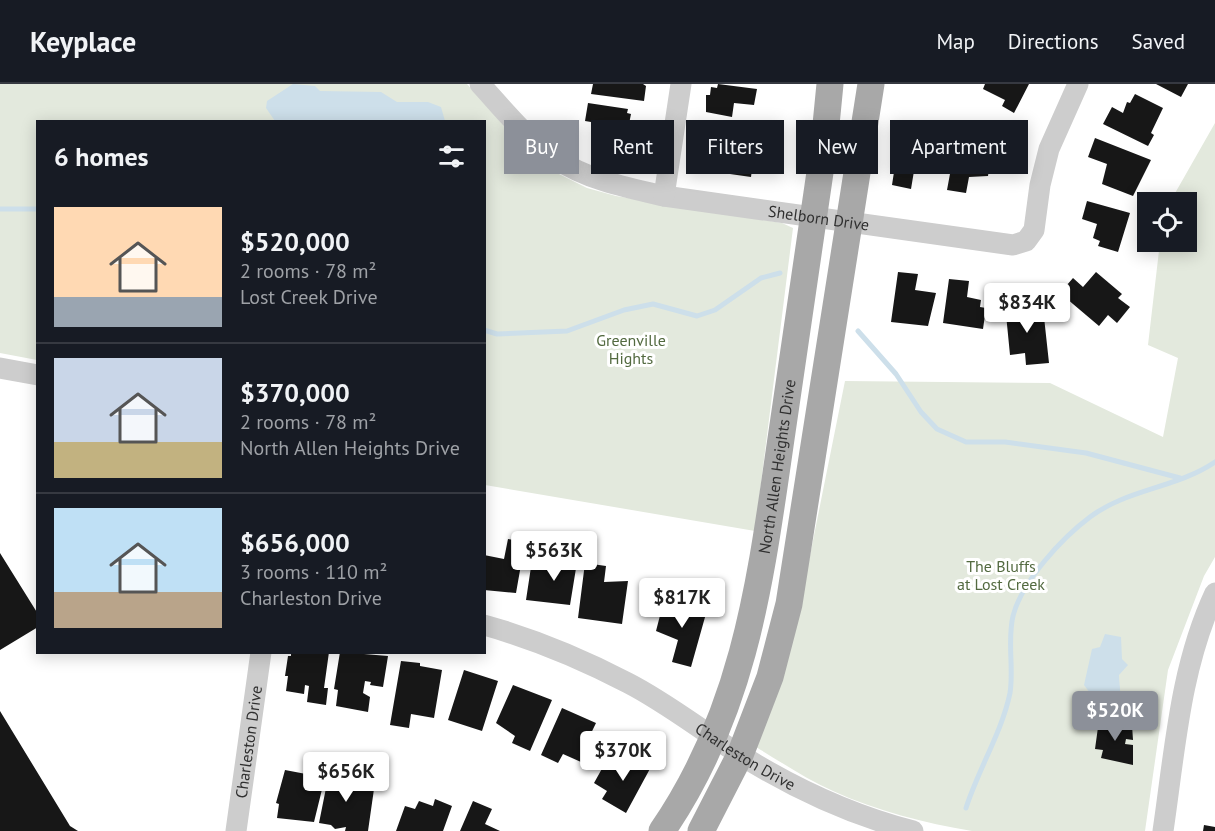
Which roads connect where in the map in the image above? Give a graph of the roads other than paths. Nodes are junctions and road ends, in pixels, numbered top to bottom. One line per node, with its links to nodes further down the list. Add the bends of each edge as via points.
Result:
1 (480, 84): 6 (street, Shelborn Drive, via 523,131 556,159 605,181)
2 (681, 84): 6 (street)
3 (830, 84): 7 (main road, North Allen Heights Drive)
4 (871, 84): 8 (main road, North Allen Heights Drive)
5 (1078, 84): 8 (street, Shelborn Drive, via 1049,149 1034,230 1026,241 1013,245)
6 (664, 196): 7 (street, Shelborn Drive)
7 (813, 218): 8 (street, Shelborn Drive); 14 (main road, North Allen Heights Drive, via 759,592 740,667)
8 (849, 223): 15 (main road, North Allen Heights Drive, via 789,604 770,677)
9 (0, 368): 10 (street)
10 (36, 375)
11 (1215, 593): 21 (street, via 1186,673)
12 (486, 626): 14 (street, Charleston Drive, via 524,636 630,683)
13 (261, 654): 17 (street, Charleston Drive)
14 (713, 737): 15 (street, Charleston Drive); 18 (main road, North Allen Heights Drive)
15 (740, 755): 16 (street, Charleston Drive); 19 (main road, North Allen Heights Drive)
16 (877, 827): 20 (street, Charleston Drive)
17 (236, 831)
18 (662, 831)
19 (701, 831)
20 (913, 831)
21 (1163, 831)

